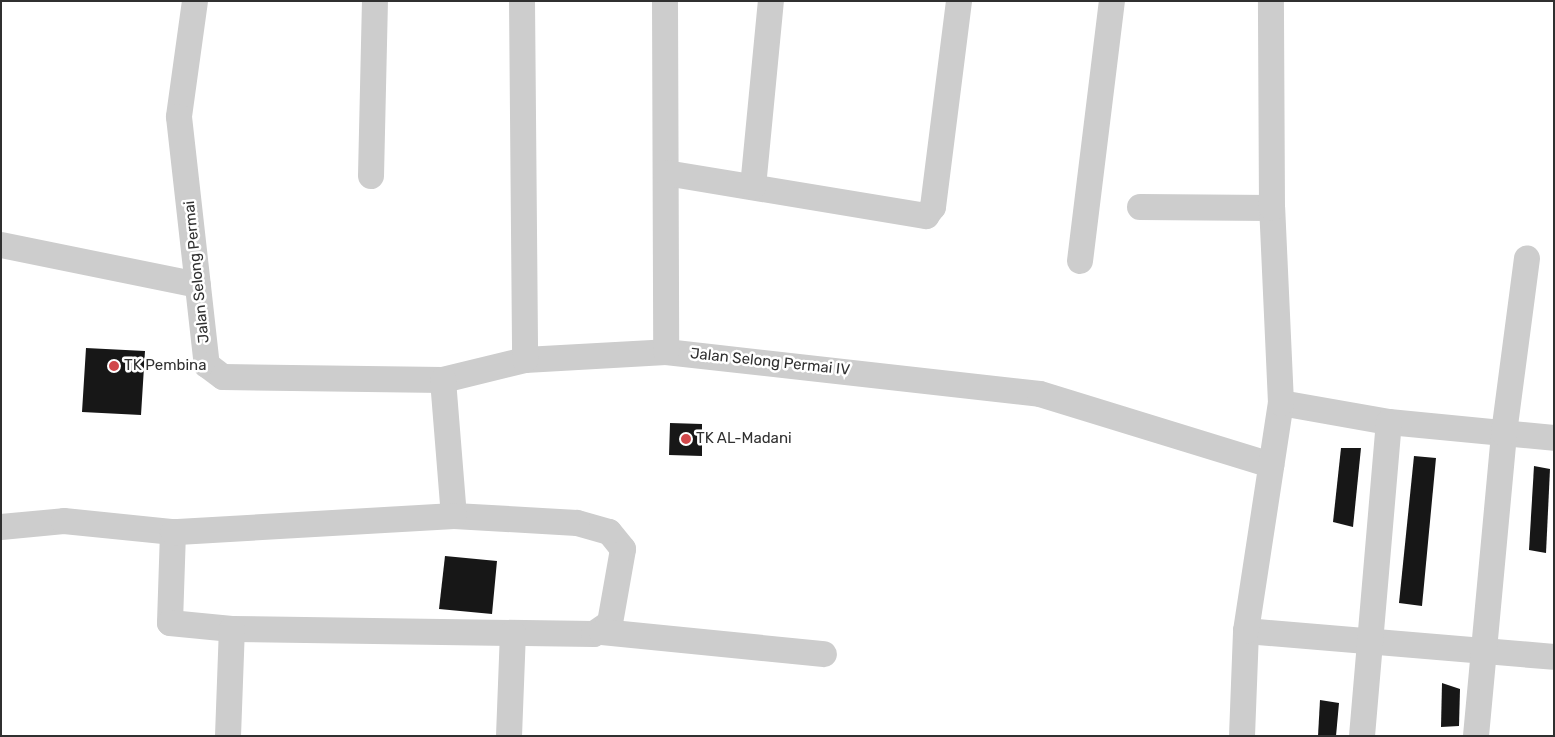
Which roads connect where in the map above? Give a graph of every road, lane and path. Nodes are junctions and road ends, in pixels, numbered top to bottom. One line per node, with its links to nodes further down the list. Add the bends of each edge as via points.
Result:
1 (195, 1): 17 (street, Jalan Selong Permai, via 179,117)
2 (375, 1): 10 (street)
3 (522, 1): 19 (street)
4 (664, 1): 9 (street)
5 (771, 1): 11 (street)
6 (959, 1): 11 (street, via 932,207 926,216)
7 (1112, 1): 16 (street)
8 (1271, 1): 13 (street)
9 (666, 173): 11 (street); 18 (street)
10 (371, 176)
11 (753, 188)
12 (1140, 207): 13 (street)
13 (1272, 208): 21 (street)
14 (1, 246): 17 (street)
15 (1527, 259): 23 (street)
16 (1080, 261)
17 (198, 286): 20 (street, Jalan Selong Permai, via 207,364 223,377)
18 (666, 352): 19 (street, Jalan Selong Permai IV); 25 (street, Jalan Selong Permai IV, via 1040,394)
19 (525, 360): 20 (street, Jalan Selong Permai IV)
20 (443, 380): 26 (street)
21 (1281, 403): 22 (street); 25 (street)
22 (1389, 422): 23 (street); 33 (street)
23 (1504, 432): 24 (street); 34 (street)
24 (1554, 438)
25 (1271, 465): 30 (street)
26 (454, 516): 28 (street); 31 (street, via 577,522 619,539 623,548 610,623)
27 (1, 527): 28 (street, via 64,522)
28 (173, 532): 29 (street, via 170,623)
29 (232, 629): 32 (street); 37 (street)
30 (1246, 631): 33 (street); 39 (street)
31 (602, 632): 32 (street); 35 (street)
32 (513, 633): 38 (street)
33 (1370, 644): 34 (street); 40 (street)
34 (1483, 653): 36 (street); 41 (street)
35 (824, 654)
36 (1554, 657)
37 (228, 736)
38 (510, 736)
39 (1242, 736)
40 (1362, 736)
41 (1476, 736)

